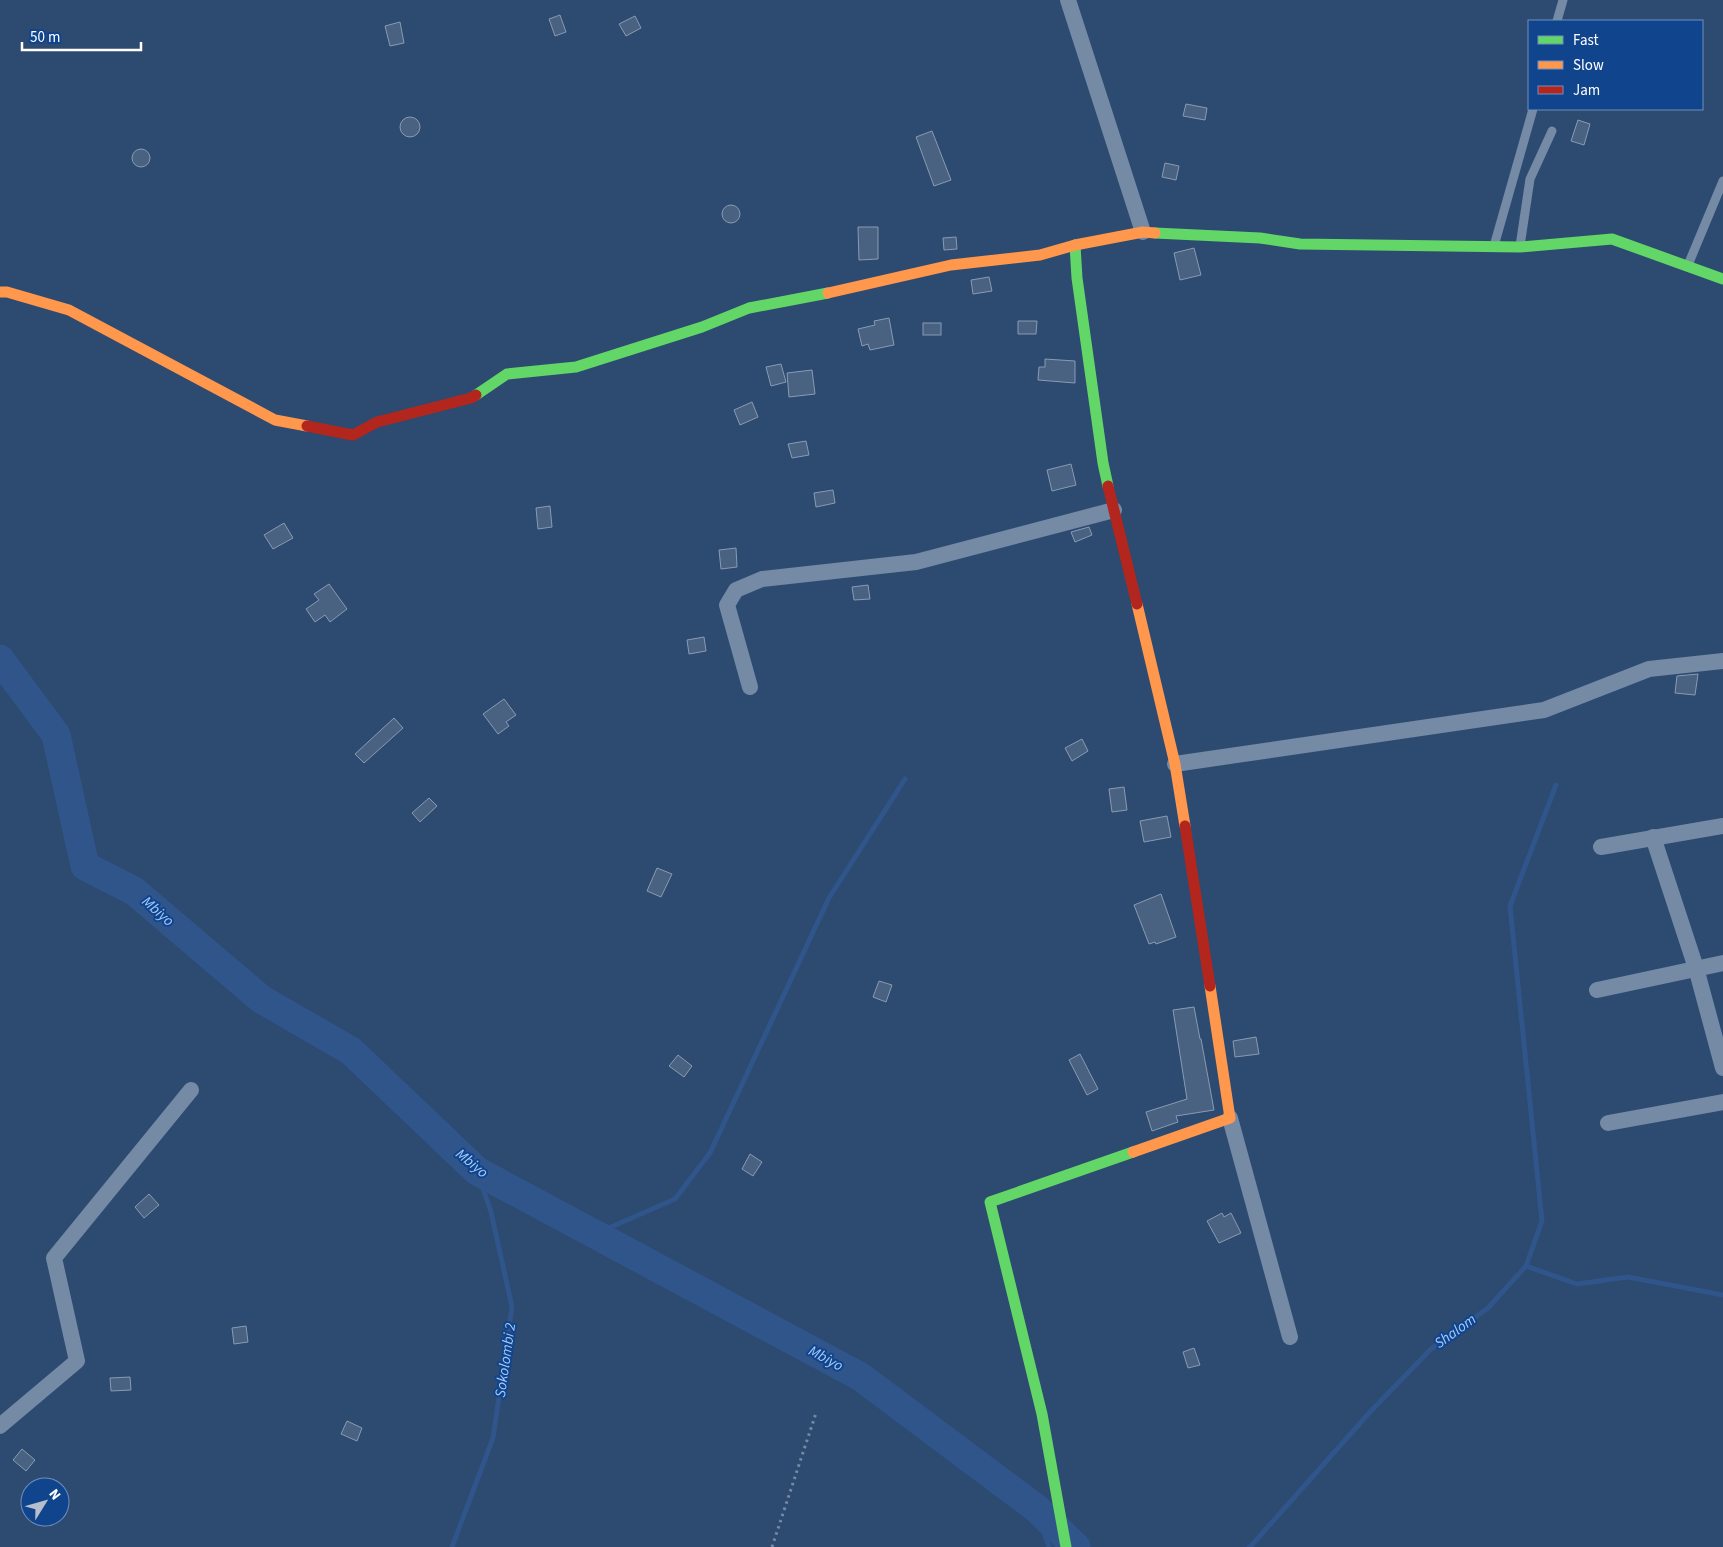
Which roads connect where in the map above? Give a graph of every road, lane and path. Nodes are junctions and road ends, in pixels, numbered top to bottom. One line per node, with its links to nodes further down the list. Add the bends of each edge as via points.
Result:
1 (1068, 0): 7 (street)
2 (1563, 0): 3 (lane)
3 (1557, 20)
4 (1532, 110): 9 (lane)
5 (1552, 131): 10 (lane, via 1530,179)
6 (1723, 181): 11 (lane)
7 (1143, 232): 8 (street); 9 (street, via 1260,238 1300,244)
8 (1075, 245): 13 (street, via 1040,255 950,265 749,308 702,327 576,367 507,374 471,398 377,422 353,435 275,420 70,310); 14 (street, via 1103,463)
9 (1494, 246): 10 (street)
10 (1520, 247): 11 (street, via 1612,239)
11 (1688, 265): 12 (street)
12 (1723, 279)
13 (0, 292)
14 (1114, 510): 16 (street, via 916,562 762,579 736,590 727,606); 17 (street)
15 (1723, 661): 17 (street, via 1649,670 1544,710)
16 (750, 688)
17 (1175, 764): 27 (street)
18 (1723, 826): 19 (street)
19 (1653, 837): 20 (street); 22 (street)
20 (1601, 847)
21 (1723, 963): 22 (street)
22 (1696, 968): 23 (street); 24 (street)
23 (1597, 990)
24 (1723, 1068)
25 (191, 1090): 31 (street, via 54,1258 77,1361)
26 (1723, 1102): 28 (street)
27 (1230, 1118): 29 (street); 33 (street, via 990,1202 1042,1414)
28 (1608, 1124)
29 (1290, 1337)
30 (816, 1413): 32 (path)
31 (0, 1426)
32 (772, 1547)
33 (1066, 1547)

